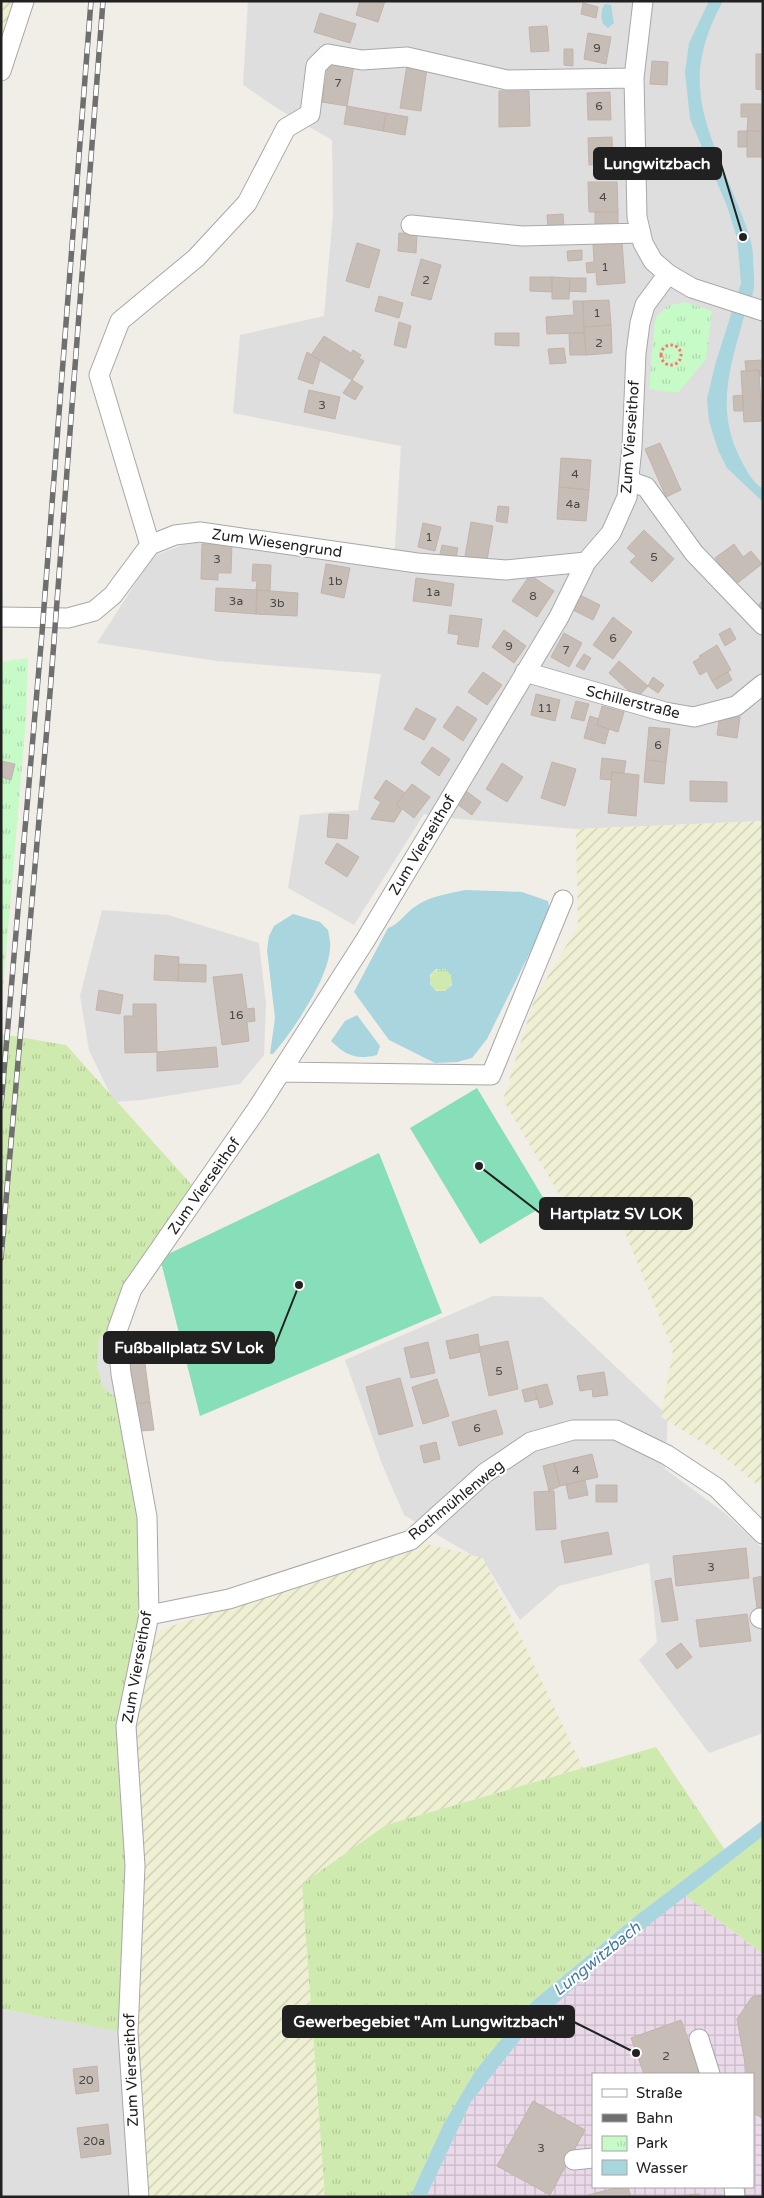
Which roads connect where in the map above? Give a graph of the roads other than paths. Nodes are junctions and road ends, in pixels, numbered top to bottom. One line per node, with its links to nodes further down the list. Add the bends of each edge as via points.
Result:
1 (24, 1): 3 (street)
2 (643, 1): 4 (street)
3 (1, 71)
4 (634, 78): 6 (street, via 637,217); 10 (street, via 506,80 407,57 362,60 328,54 316,66 310,114 286,128 247,202 196,258 120,321 99,375)
5 (411, 225): 6 (street, via 522,236)
6 (641, 233): 7 (street, via 653,261)
7 (668, 274): 8 (street, via 692,288); 9 (street, Zum Vierseithof, via 646,305 640,323)
8 (761, 310)
9 (629, 481): 11 (street, Zum Vierseithof, via 627,497 610,533); 13 (street, via 646,488 694,553)
10 (150, 545): 11 (street, Zum Wiesengrund, via 175,535 200,532 417,563 506,570); 12 (street, via 113,595 94,611 68,618)
11 (586, 562): 14 (street, Zum Vierseithof, via 559,617)
12 (1, 617)
13 (763, 625)
14 (525, 672): 15 (street, Schillerstraße, via 664,712 694,717 736,706); 17 (street, Zum Vierseithof, via 366,939)
15 (763, 684)
16 (563, 900): 17 (street, via 491,1074)
17 (281, 1072): 19 (street, Zum Vierseithof, via 132,1289 117,1331 121,1374 147,1517)
18 (763, 1534): 19 (street, Rothmühlenweg, via 717,1488 667,1455 616,1430 573,1430 531,1442 485,1473 411,1540 228,1598)
19 (149, 1615): 22 (street, Zum Vierseithof, via 126,1726 134,1866 128,2033)
20 (699, 2039): 21 (street)
21 (710, 2073)
22 (139, 2197)

